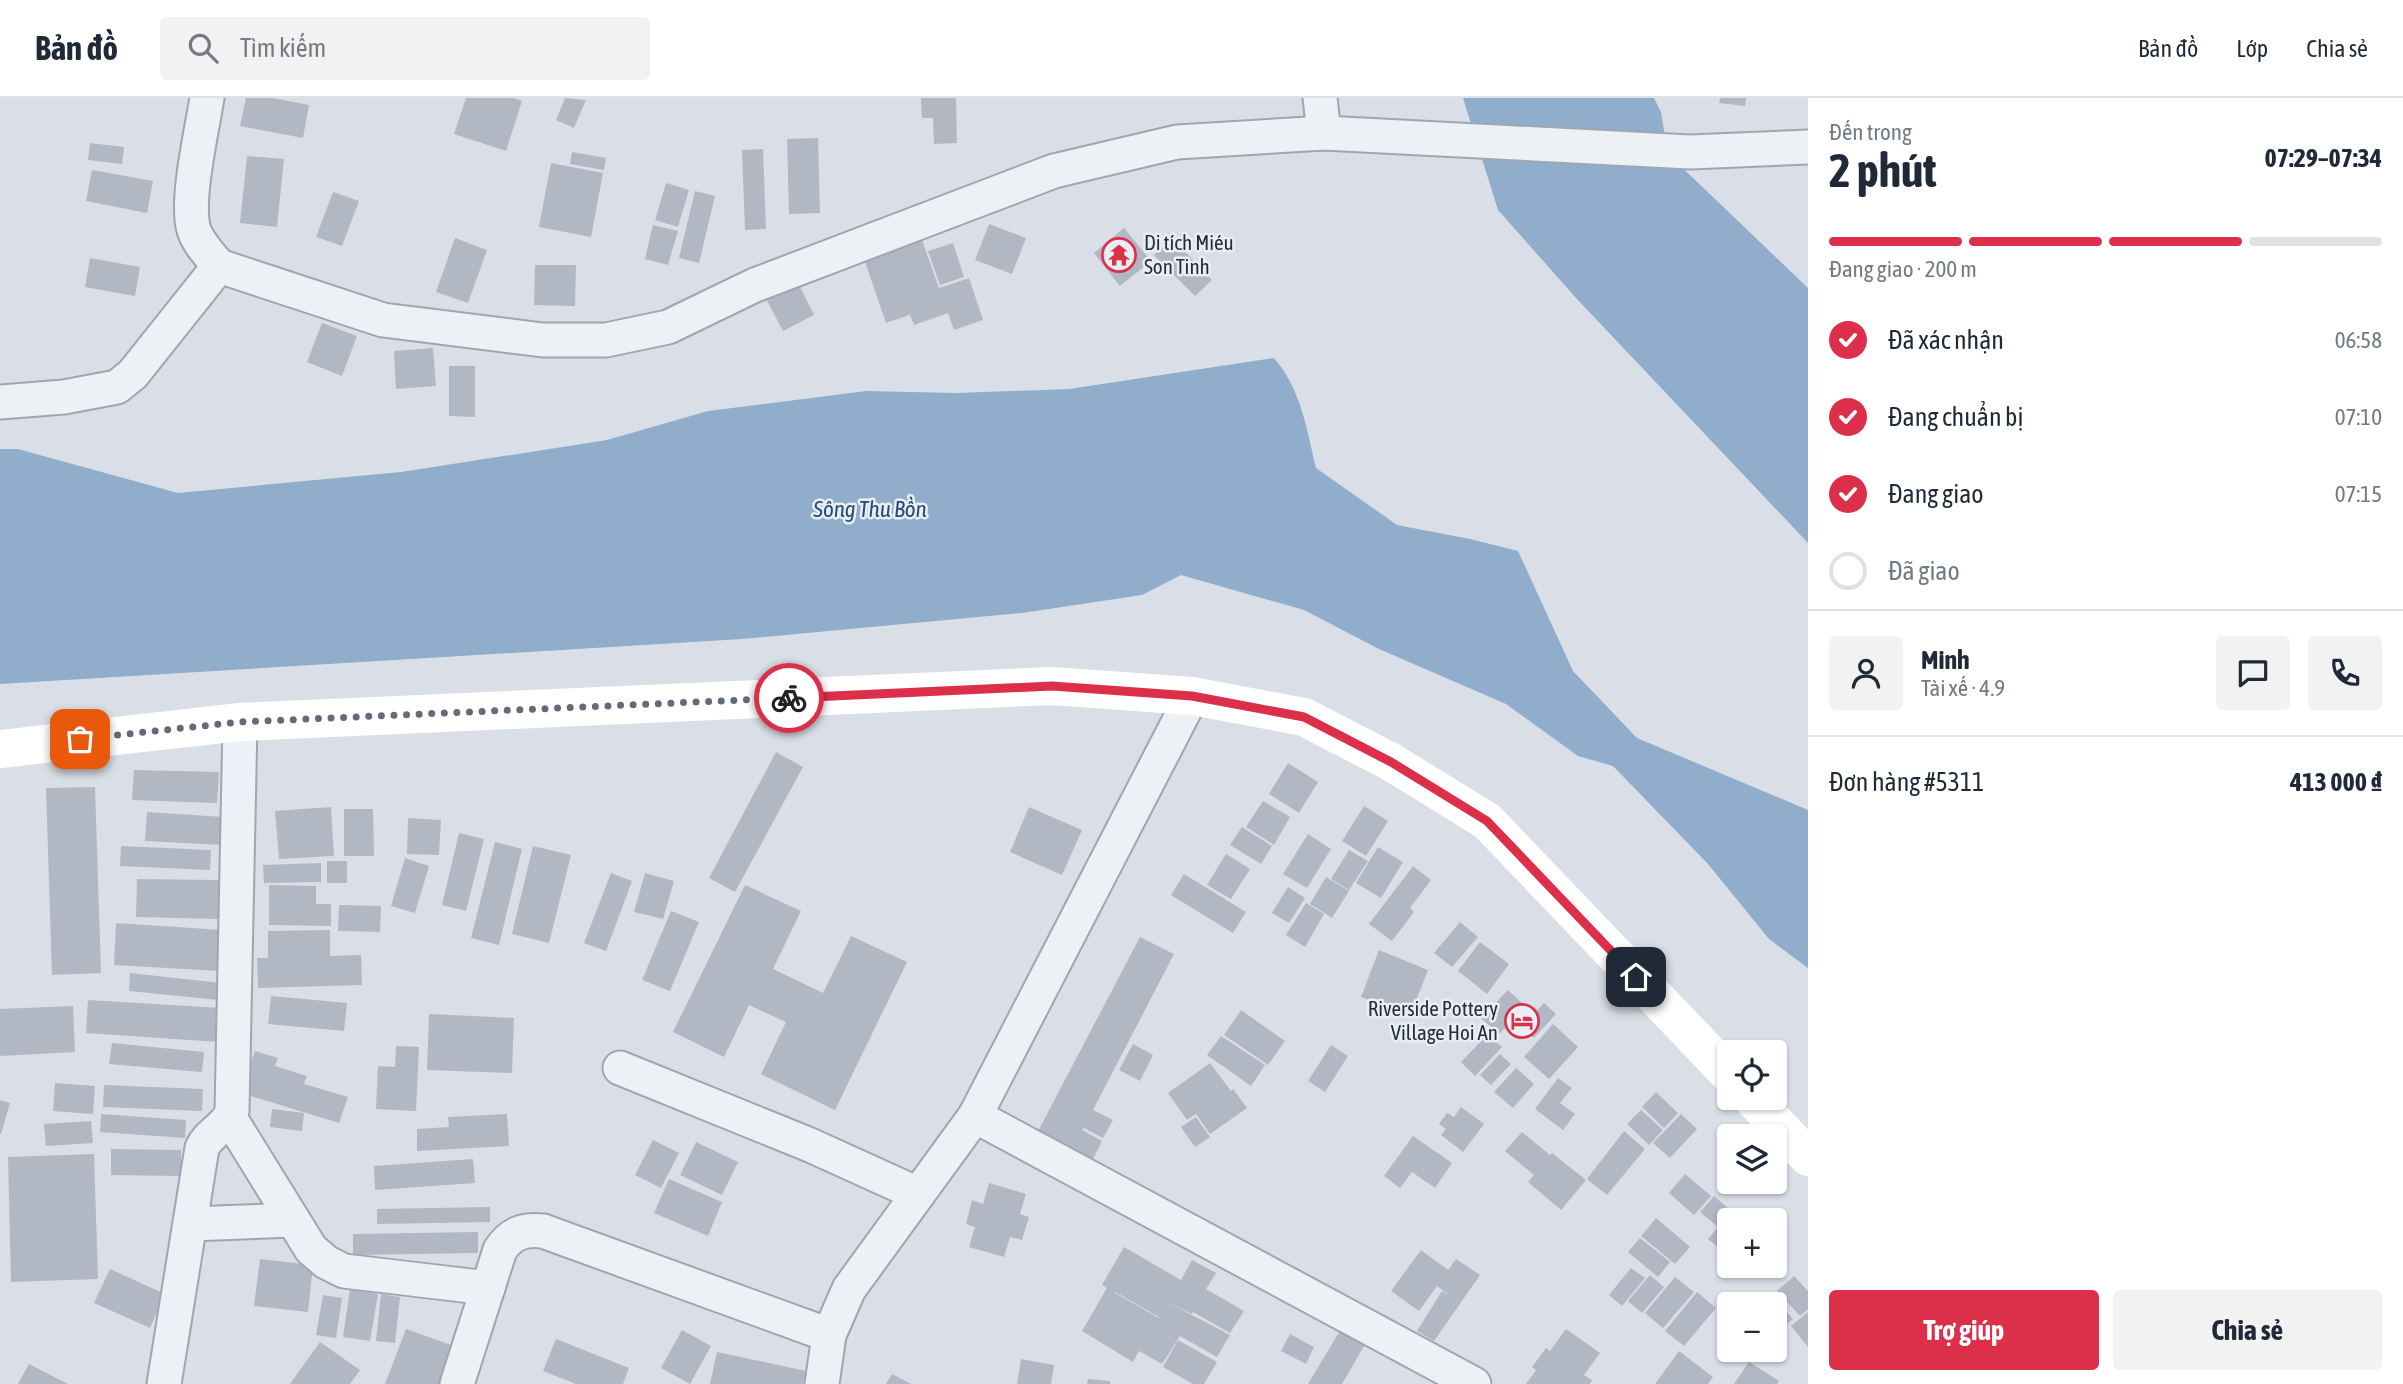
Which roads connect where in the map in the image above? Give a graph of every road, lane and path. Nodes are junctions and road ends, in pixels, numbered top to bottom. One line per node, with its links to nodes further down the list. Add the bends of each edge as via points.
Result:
1 (207, 98): 5 (street, via 191,206 194,231)
2 (1320, 98): 3 (street)
3 (1324, 134): 4 (street, via 1690,152); 5 (street, via 1177,142 1054,171 755,285 668,327 606,340 542,340 383,320)
4 (1808, 147)
5 (219, 266): 6 (street, via 133,374 117,387 64,397)
6 (0, 401)
7 (1192, 696): 8 (main road, via 1052,686); 10 (main road, via 1304,717 1391,762 1487,821); 13 (street)
8 (240, 722): 9 (main road); 14 (street)
9 (0, 749)
10 (1717, 1061)
11 (620, 1068): 16 (street)
12 (1763, 1110): 15 (main road)
13 (975, 1116): 16 (street); 24 (street)
14 (230, 1118): 17 (street); 18 (street, via 202,1147)
15 (1808, 1157)
16 (918, 1194): 20 (street, via 849,1289)
17 (293, 1220): 18 (street); 19 (street, via 311,1249 344,1271)
18 (191, 1224): 21 (street)
19 (488, 1288): 20 (street, via 506,1241 530,1229); 22 (street)
20 (829, 1335): 23 (street)
21 (164, 1384)
22 (457, 1384)
23 (822, 1384)
24 (1474, 1384)

